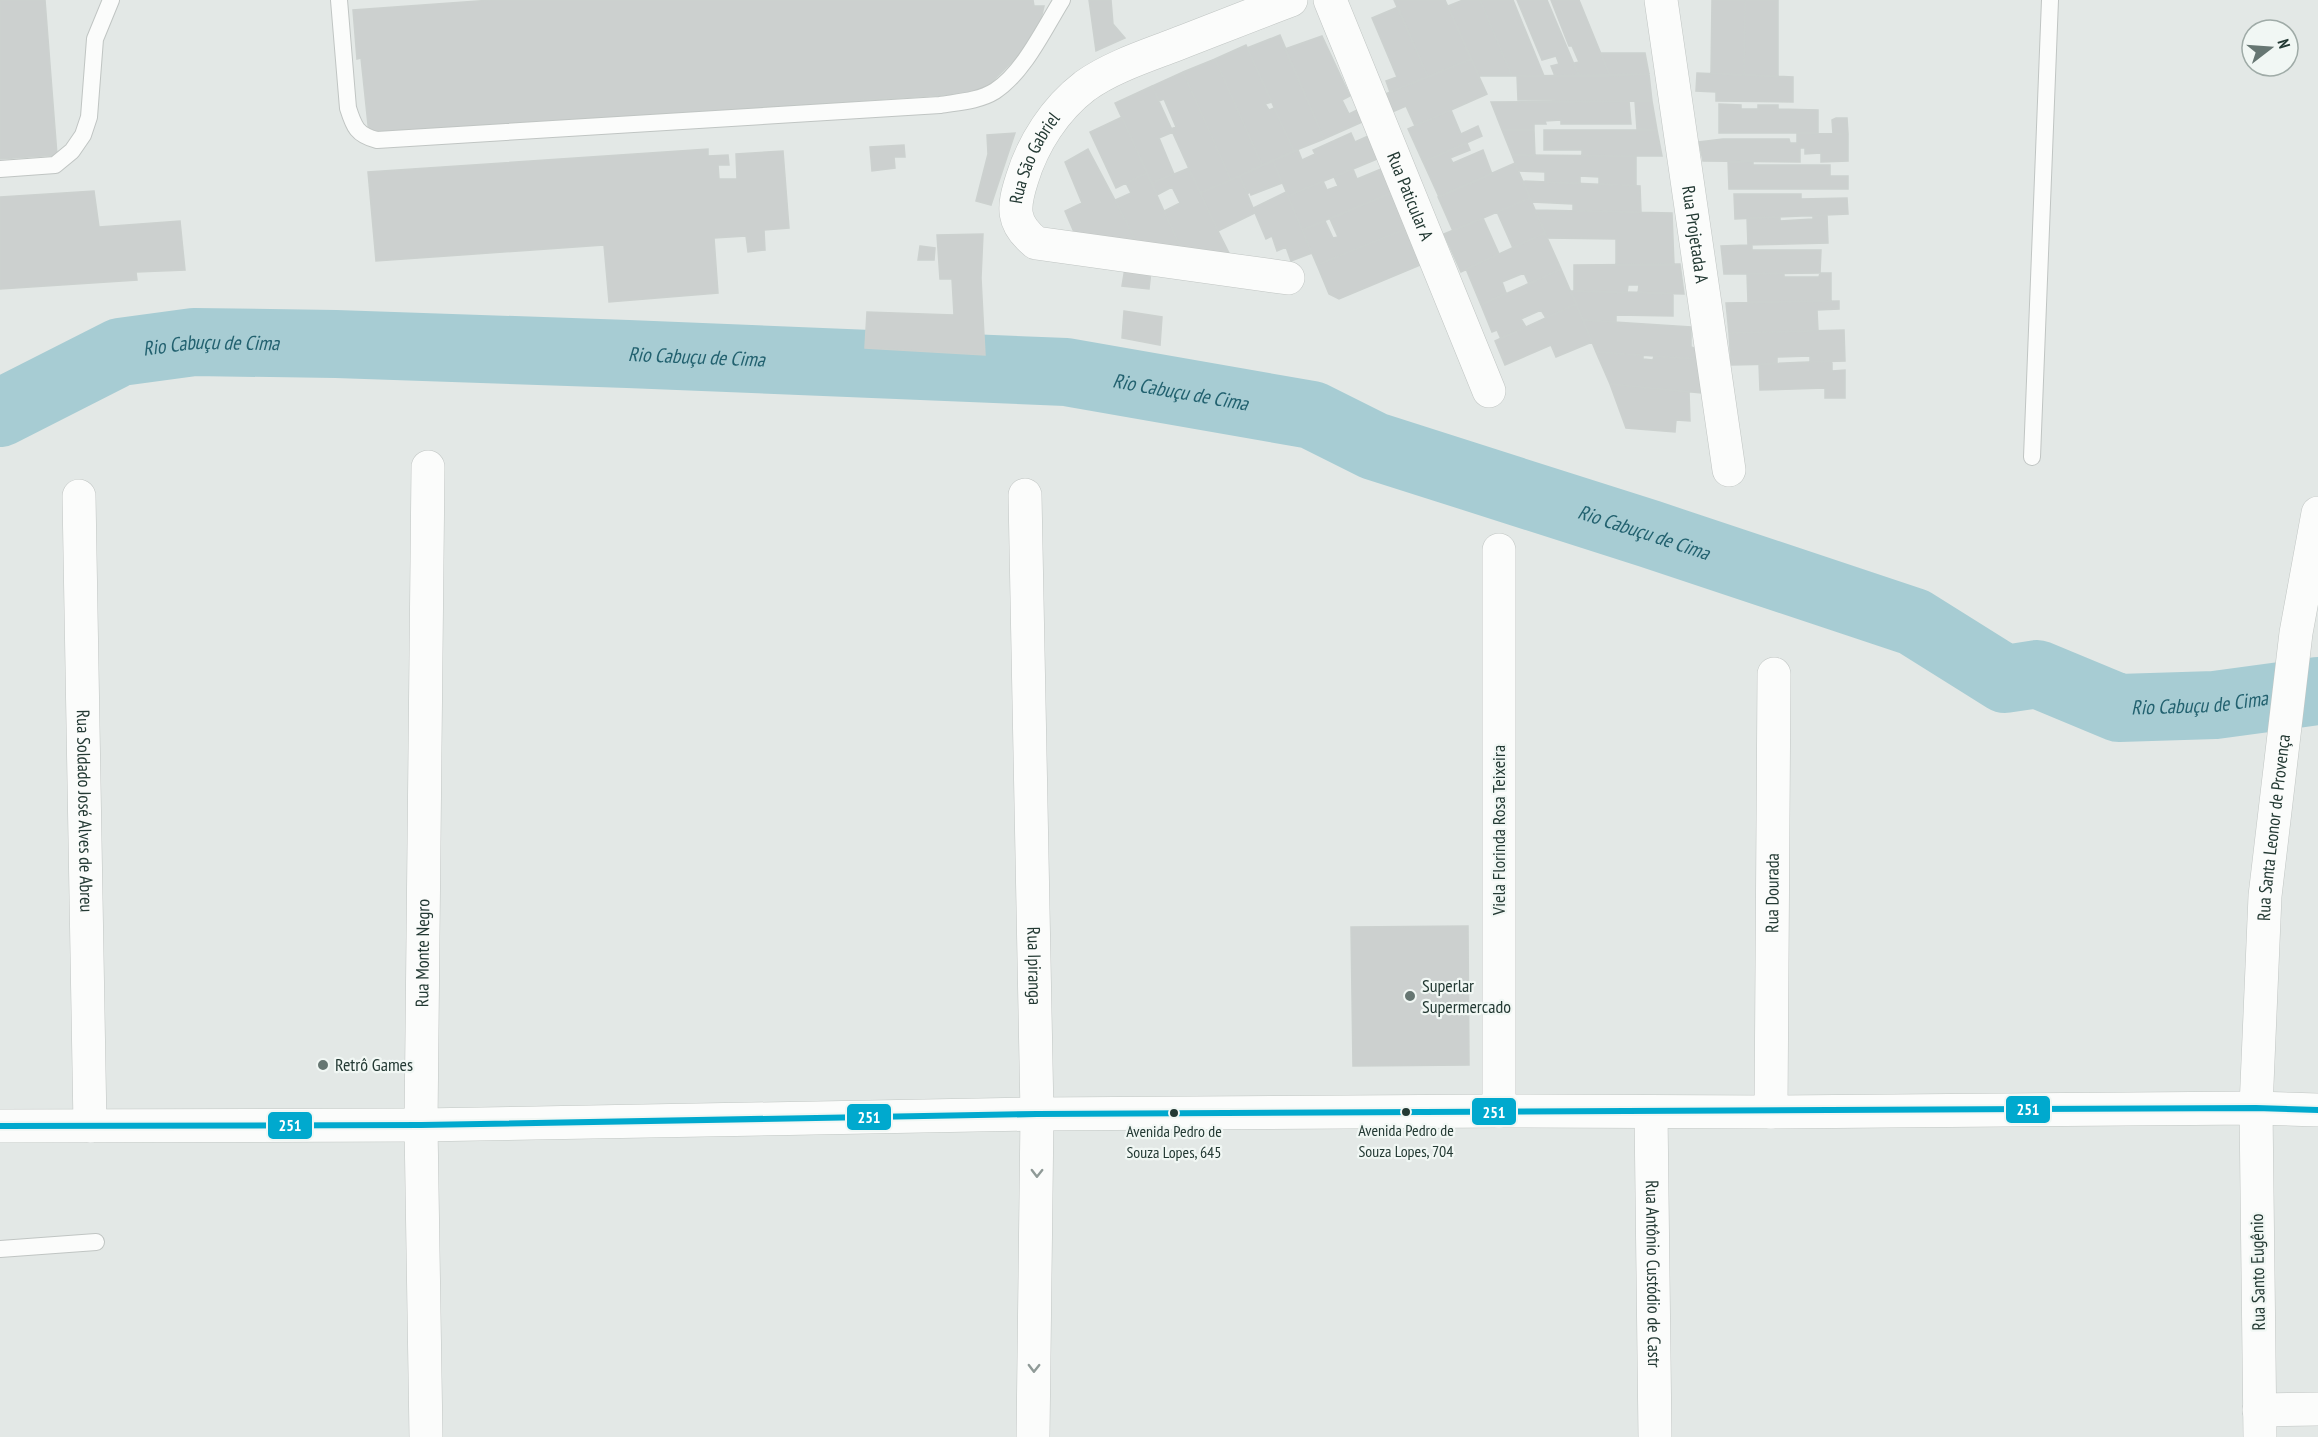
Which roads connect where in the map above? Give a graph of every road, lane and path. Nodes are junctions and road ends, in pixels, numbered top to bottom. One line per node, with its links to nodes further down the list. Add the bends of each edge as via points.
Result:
1 (111, 0): 8 (lane, via 95,39 89,117 83,135 55,165)
2 (339, 0): 3 (lane, via 348,108 363,136 377,141 970,101 994,91 1017,71)
3 (1062, 0)
4 (1291, 0): 9 (street, Rua São Gabriel, via 1134,61 1086,86 1055,114 1029,156 1015,201 1023,232 1036,243)
5 (1330, 0): 10 (street, Rua Paticular A)
6 (1661, 0): 13 (street, Rua Projetada A)
7 (2050, 0): 11 (lane)
8 (0, 169)
9 (1288, 278)
10 (1489, 391)
11 (2032, 458)
12 (428, 467): 25 (street, Rua Monte Negro)
13 (1729, 470)
14 (1025, 495): 24 (street, Rua Ipiranga)
15 (79, 496): 27 (street, Rua Soldado José Alves de Abreu)
16 (2318, 513): 19 (street, Rua Santa Leonor de Provença, via 2296,633 2265,896)
17 (1499, 550): 20 (street, Viela Florinda Rosa Teixeira)
18 (1774, 674): 23 (street, Rua Dourada)
19 (2256, 1108): 21 (street); 23 (street); 31 (street, Rua Santo Eugênio)
20 (1499, 1110): 22 (street); 24 (street)
21 (2318, 1110)
22 (1651, 1112): 23 (street); 34 (street, Rua Antônio Custódio de Castr)
23 (1771, 1112)
24 (1037, 1114): 25 (street); 33 (street, Rua Ipiranga, one-way to 33)
25 (421, 1125): 27 (street); 32 (street, Rua Monte Negro)
26 (0, 1126): 27 (street)
27 (90, 1126)
28 (96, 1242): 29 (lane)
29 (0, 1249)
30 (2318, 1409): 31 (street)
31 (2260, 1423)
32 (426, 1437)
33 (1033, 1437)
34 (1655, 1437)

